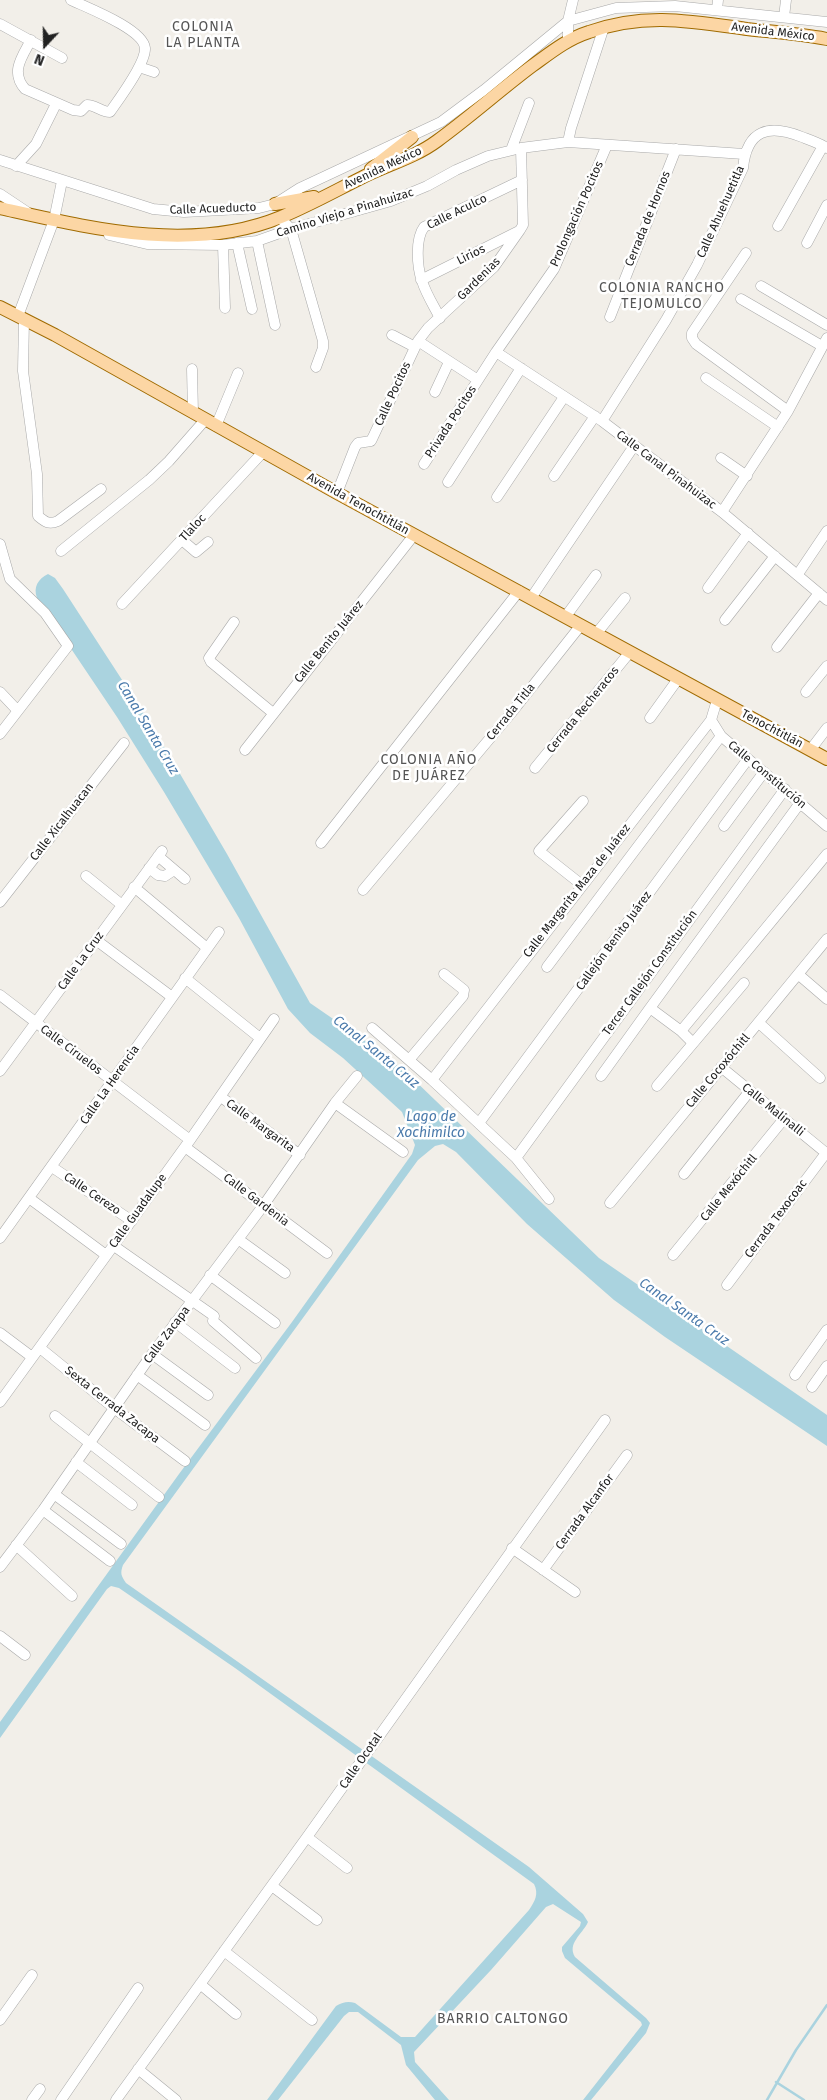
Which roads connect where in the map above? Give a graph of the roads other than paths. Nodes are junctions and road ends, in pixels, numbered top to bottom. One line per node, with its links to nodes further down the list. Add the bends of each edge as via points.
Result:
1 (71, 0): 16 (street, via 132,30 141,38 145,46)
2 (573, 0): 8 (street)
3 (786, 0): 7 (street)
4 (676, 3): 5 (street, via 629,7); 6 (street)
5 (611, 5): 8 (street)
6 (718, 5): 7 (street)
7 (784, 17): 9 (street)
8 (568, 21): 14 (street); 20 (street, Calle Acueducto, via 441,122)
9 (827, 22)
10 (0, 24): 13 (street)
11 (604, 27): 12 (main road, Avenida México, via 632,21 669,19); 14 (main road, Avenida México); 21 (street)
12 (827, 39)
13 (31, 40): 15 (street); 18 (street, via 17,66 20,84)
14 (568, 41): 29 (main road, Avenida México, via 434,144)
15 (62, 58)
16 (140, 64): 17 (street); 18 (street, via 110,112 92,105 81,111)
17 (154, 72)
18 (56, 104): 28 (street, via 36,144)
19 (529, 104): 24 (street)
20 (412, 137): 29 (main road); 34 (street, Calle Acueducto, via 300,188)
21 (568, 142): 22 (street, Camino Viejo a Pinahuizac); 24 (street, Camino Viejo a Pinahuizac)
22 (607, 145): 25 (street, Camino Viejo a Pinahuizac); 63 (street, Prolongación Pocitos, via 554,269)
23 (825, 147): 26 (street, Calle Ahuehuetitla, via 773,129 754,138); 40 (street)
24 (516, 149): 30 (street, Gardenias); 42 (street, Camino Viejo a Pinahuizac, via 488,156 391,200)
25 (676, 149): 26 (street, Camino Viejo a Pinahuizac); 55 (street, Cerrada de Hornos)
26 (744, 154): 75 (street, Calle Ahuehuetitla, via 743,168 697,265 666,320)
27 (0, 160): 28 (street, Calle Acueducto)
28 (16, 166): 31 (street, Calle Acueducto)
29 (366, 175): 33 (main road, Avenida México)
30 (522, 180): 43 (street, Gardenias, via 523,225); 49 (street, Calle Aculco, via 424,227 418,240)
31 (62, 182): 34 (street, Calle Acueducto, via 168,211 244,209); 39 (street)
32 (0, 194): 37 (street)
33 (326, 195): 34 (main road); 38 (main road, Avenida México)
34 (275, 204)
35 (827, 204): 45 (street)
36 (0, 208): 37 (main road, Avenida México)
37 (30, 214): 39 (main road, Avenida México)
38 (280, 218): 41 (main road, Avenida México, via 237,230 185,235); 42 (street)
39 (54, 220): 41 (main road, Avenida México); 56 (street)
40 (778, 226)
41 (84, 227): 47 (street, Camino Viejo a Pinahuizac, via 147,244)
42 (291, 229): 44 (street, Camino Viejo a Pinahuizac); 65 (street, via 323,341)
43 (520, 230): 49 (street, Lirios); 57 (street, Gardenias, via 494,267)
44 (257, 241): 46 (street, Camino Viejo a Pinahuizac); 58 (street)
45 (807, 242)
46 (237, 243): 47 (street, Camino Viejo a Pinahuizac); 54 (street)
47 (223, 245): 53 (street)
48 (746, 253): 73 (street, via 692,333 692,338)
49 (421, 280): 57 (street, Calle Aculco)
50 (761, 286): 59 (street)
51 (741, 298): 61 (street)
52 (0, 307): 56 (main road, Avenida Tenochtitlán)
53 (225, 308)
54 (252, 309)
55 (610, 317)
56 (21, 318): 74 (main road, Avenida Tenochtitlán); 85 (street, via 23,371 37,474 38,516 52,524)
57 (440, 318): 62 (street, Gardenias)
58 (276, 325)
59 (827, 325)
60 (392, 335): 62 (street)
61 (825, 342): 73 (street)
62 (416, 344): 64 (street); 86 (street, Calle Pocitos, via 374,437 355,447)
63 (496, 352): 67 (street, Calle Canal Pinahuizac); 70 (street, Prolongación Pocitos)
64 (449, 362): 70 (street); 71 (street)
65 (316, 367)
66 (192, 368): 74 (street)
67 (521, 368): 72 (street, Calle Canal Pinahuizac); 84 (street)
68 (238, 373): 76 (street)
69 (706, 378): 77 (street)
70 (478, 380): 81 (street, Privada Pocitos)
71 (435, 392)
72 (564, 397): 75 (street, Calle Canal Pinahuizac); 87 (street)
73 (788, 411): 77 (street)
74 (193, 413): 76 (main road, Avenida Tenochtitlán)
75 (598, 419): 78 (street, Calle Canal Pinahuizac); 82 (street, Calle Ahuehuetitla)
76 (210, 423): 79 (main road, Avenida Tenochtitlán); 95 (street, via 149,480)
77 (778, 427): 83 (street)
78 (634, 446): 88 (street, Calle Canal Pinahuizac); 102 (street)
79 (263, 452): 86 (main road, Avenida Tenochtitlán); 92 (street, Tlaloc)
80 (722, 458): 83 (street)
81 (424, 464)
82 (554, 476)
83 (747, 476): 88 (street)
84 (448, 482)
85 (101, 489)
86 (337, 493): 91 (main road, Avenida Tenochtitlán)
87 (498, 498)
88 (722, 512): 90 (street, Calle Canal Pinahuizac)
89 (827, 530): 97 (street)
90 (748, 533): 96 (street, Calle Canal Pinahuizac); 99 (street)
91 (414, 535): 100 (main road, Avenida Tenochtitlán); 118 (street, Calle Benito Juárez)
92 (182, 540): 93 (street, via 196,552); 104 (street, Tlaloc)
93 (208, 542)
94 (0, 544): 117 (street, via 10,579 45,613 68,646)
95 (61, 551)
96 (776, 556): 97 (street, Calle Canal Pinahuizac); 106 (street)
97 (798, 574): 101 (street, Calle Canal Pinahuizac)
98 (596, 575): 105 (street)
99 (708, 588)
100 (519, 591): 102 (main road, Avenida Tenochtitlán); 136 (street)
101 (823, 596): 110 (street)
102 (531, 598): 105 (main road, Avenida Tenochtitlán)
103 (626, 598): 109 (street)
104 (122, 604)
105 (566, 616): 108 (main road, Avenida Tenochtitlán)
106 (725, 620)
107 (234, 622): 118 (street, via 209,658)
108 (581, 625): 109 (main road, Avenida Tenochtitlán); 144 (street, Cerrada Titla)
109 (596, 634): 111 (main road, Avenida Tenochtitlán)
110 (777, 647)
111 (630, 652): 113 (main road, Avenida Tenochtitlán); 129 (street, Cerrada Recheracos)
112 (827, 666): 115 (street)
113 (678, 678): 116 (main road, Avenida Tenochtitlán); 119 (street)
114 (0, 692): 117 (street)
115 (806, 692)
116 (717, 700): 120 (street, Calle Margarita Maza de Juárez); 126 (main road, Tenochtitlán)
117 (17, 710): 122 (street)
118 (273, 712): 125 (street, Calle Benito Juárez)
119 (650, 718)
120 (711, 720): 123 (street, Calle Constitución); 142 (street, Calle Margarita Maza de Juárez)
121 (827, 728): 126 (street)
122 (0, 734)
123 (721, 736): 127 (street, Calle Constitución); 151 (street)
124 (124, 743): 145 (street, Calle Xicalhuacan)
125 (245, 750)
126 (811, 750): 128 (main road, Tenochtitlán)
127 (748, 759): 130 (street, Calle Constitución); 180 (street, Callejón Benito Juárez)
128 (827, 759)
129 (535, 768)
130 (764, 772): 131 (street, Calle Constitución); 134 (street)
131 (785, 789): 133 (street, Calle Constitución); 185 (street, Tercer Callejón Constitución)
132 (583, 801): 142 (street, via 539,851)
133 (800, 803): 135 (street, Calle Constitución); 159 (street)
134 (724, 826)
135 (827, 826)
136 (320, 843)
137 (827, 854): 164 (street)
138 (149, 868): 139 (street, via 165,876); 139 (street, Calle La Cruz, via 160,854); 143 (street, Calle La Cruz)
139 (174, 870): 141 (street)
140 (86, 876): 146 (street)
141 (185, 879)
142 (582, 885): 173 (street, Calle Margarita Maza de Juárez)
143 (134, 887): 146 (street, Calle La Cruz); 150 (street)
144 (363, 890)
145 (0, 902)
146 (122, 905): 149 (street, Calle La Cruz)
147 (219, 932): 150 (street, Calle La Herencia)
148 (827, 939): 153 (street, Calle Cocoxóchitl)
149 (96, 940): 157 (street); 161 (street, Calle La Cruz)
150 (207, 948): 154 (street, Calle La Herencia)
151 (547, 967)
152 (444, 974): 167 (street, via 464,990 463,996)
153 (799, 975): 158 (street); 162 (street, Calle Cocoxóchitl)
154 (185, 978): 157 (street, Calle La Herencia); 165 (street)
155 (744, 983): 166 (street)
156 (0, 995): 161 (street, Calle Ciruelos)
157 (172, 997): 174 (street, Calle La Herencia)
158 (827, 999)
159 (650, 1008): 164 (street); 171 (street)
160 (274, 1019): 165 (street, Calle Guadalupe)
161 (35, 1023): 169 (street, Calle La Cruz); 174 (street, Calle Ciruelos)
162 (759, 1023): 168 (street, Calle Cocoxóchitl); 172 (street)
163 (372, 1028): 167 (street)
164 (681, 1031): 166 (street)
165 (260, 1038): 177 (street, Calle Guadalupe)
166 (694, 1043): 175 (street)
167 (409, 1060): 173 (street)
168 (721, 1067): 176 (street, Calle Malinalli); 190 (street, Calle Cocoxóchitl)
169 (0, 1071)
170 (357, 1076): 178 (street, Calle Zacapa)
171 (601, 1076)
172 (820, 1078)
173 (432, 1080): 180 (street)
174 (112, 1081): 181 (street, Calle Ciruelos); 186 (street, Calle La Herencia)
175 (657, 1086)
176 (749, 1092): 179 (street, Calle Malinalli); 187 (street)
177 (220, 1097): 181 (street, Calle Guadalupe); 184 (street, Calle Margarita)
178 (335, 1103): 182 (street); 184 (street, Calle Zacapa)
179 (784, 1120): 183 (street, Calle Malinalli); 198 (street, Calle Mexóchitl)
180 (479, 1123): 185 (street)
181 (188, 1143): 191 (street, Calle Gardenia); 192 (street, Calle Guadalupe)
182 (404, 1152)
183 (826, 1153): 201 (street, Cerrada Texocoac)
184 (300, 1155): 191 (street, Calle Zacapa)
185 (516, 1158): 189 (street)
186 (52, 1167): 188 (street, Calle La Herencia); 192 (street, Calle Cerezo)
187 (684, 1174)
188 (29, 1198): 193 (street, Calle La Herencia); 197 (street)
189 (549, 1199)
190 (610, 1203)
191 (263, 1206): 194 (street, Calle Zacapa); 196 (street, Calle Gardenia)
192 (132, 1221): 195 (street, Calle Guadalupe)
193 (0, 1238)
194 (238, 1239): 199 (street); 200 (street, Calle Zacapa)
195 (114, 1246): 197 (street, Calle Guadalupe); 202 (street)
196 (327, 1253)
197 (106, 1255): 207 (street, Calle Guadalupe)
198 (672, 1255)
199 (285, 1273)
200 (210, 1275): 202 (street, Calle Zacapa); 204 (street)
201 (727, 1285)
202 (192, 1301): 203 (street, Calle Zacapa); 210 (street, via 214,1316 213,1320)
203 (175, 1322): 208 (street, Calle Zacapa); 212 (street)
204 (275, 1323)
205 (827, 1330): 214 (street)
206 (0, 1333): 209 (street)
207 (40, 1348): 209 (street, Calle Guadalupe); 218 (street, Sexta Cerrada Zacapa)
208 (152, 1354): 213 (street, Calle Zacapa); 216 (street)
209 (32, 1357): 217 (street, Calle Guadalupe)
210 (256, 1358)
211 (827, 1366): 215 (street)
212 (235, 1368)
213 (137, 1375): 218 (street, Calle Zacapa); 221 (street)
214 (795, 1375)
215 (812, 1387)
216 (208, 1395)
217 (0, 1402)
218 (114, 1408): 222 (street, Calle Zacapa); 224 (street, Sexta Cerrada Zacapa)
219 (55, 1416): 222 (street)
220 (605, 1420): 232 (street, Calle Ocotal)
221 (205, 1425)
222 (90, 1444): 225 (street, Calle Zacapa); 227 (street)
223 (627, 1455): 235 (street, Cerrada Alcanfor)
224 (184, 1461)
225 (76, 1462): 226 (street, Calle Zacapa); 228 (street)
226 (54, 1494): 229 (street, Calle Zacapa); 230 (street)
227 (159, 1497)
228 (132, 1505)
229 (43, 1510): 231 (street, Calle Zacapa); 233 (street)
230 (121, 1544)
231 (16, 1546): 234 (street, Calle Zacapa); 237 (street)
232 (512, 1548): 235 (street); 240 (street, Calle Ocotal)
233 (110, 1561)
234 (0, 1567)
235 (543, 1570): 236 (street)
236 (575, 1592)
237 (72, 1596)
238 (0, 1636): 239 (street)
239 (25, 1655)
240 (307, 1837): 241 (street); 242 (street, Calle Ocotal)
241 (347, 1868)
242 (272, 1886): 243 (street); 244 (street, Calle Ocotal)
243 (317, 1920)
244 (224, 1951): 246 (street, Calle Ocotal); 250 (street)
245 (32, 1975): 249 (street)
246 (200, 1984): 248 (street); 251 (street, Calle Ocotal)
247 (138, 1988): 254 (street)
248 (236, 2014)
249 (0, 2020)
250 (312, 2020)
251 (138, 2069): 255 (street, Calle Ocotal); 256 (street)
252 (40, 2089): 253 (street)
253 (32, 2100)
254 (61, 2100)
255 (116, 2100)
256 (176, 2100)

